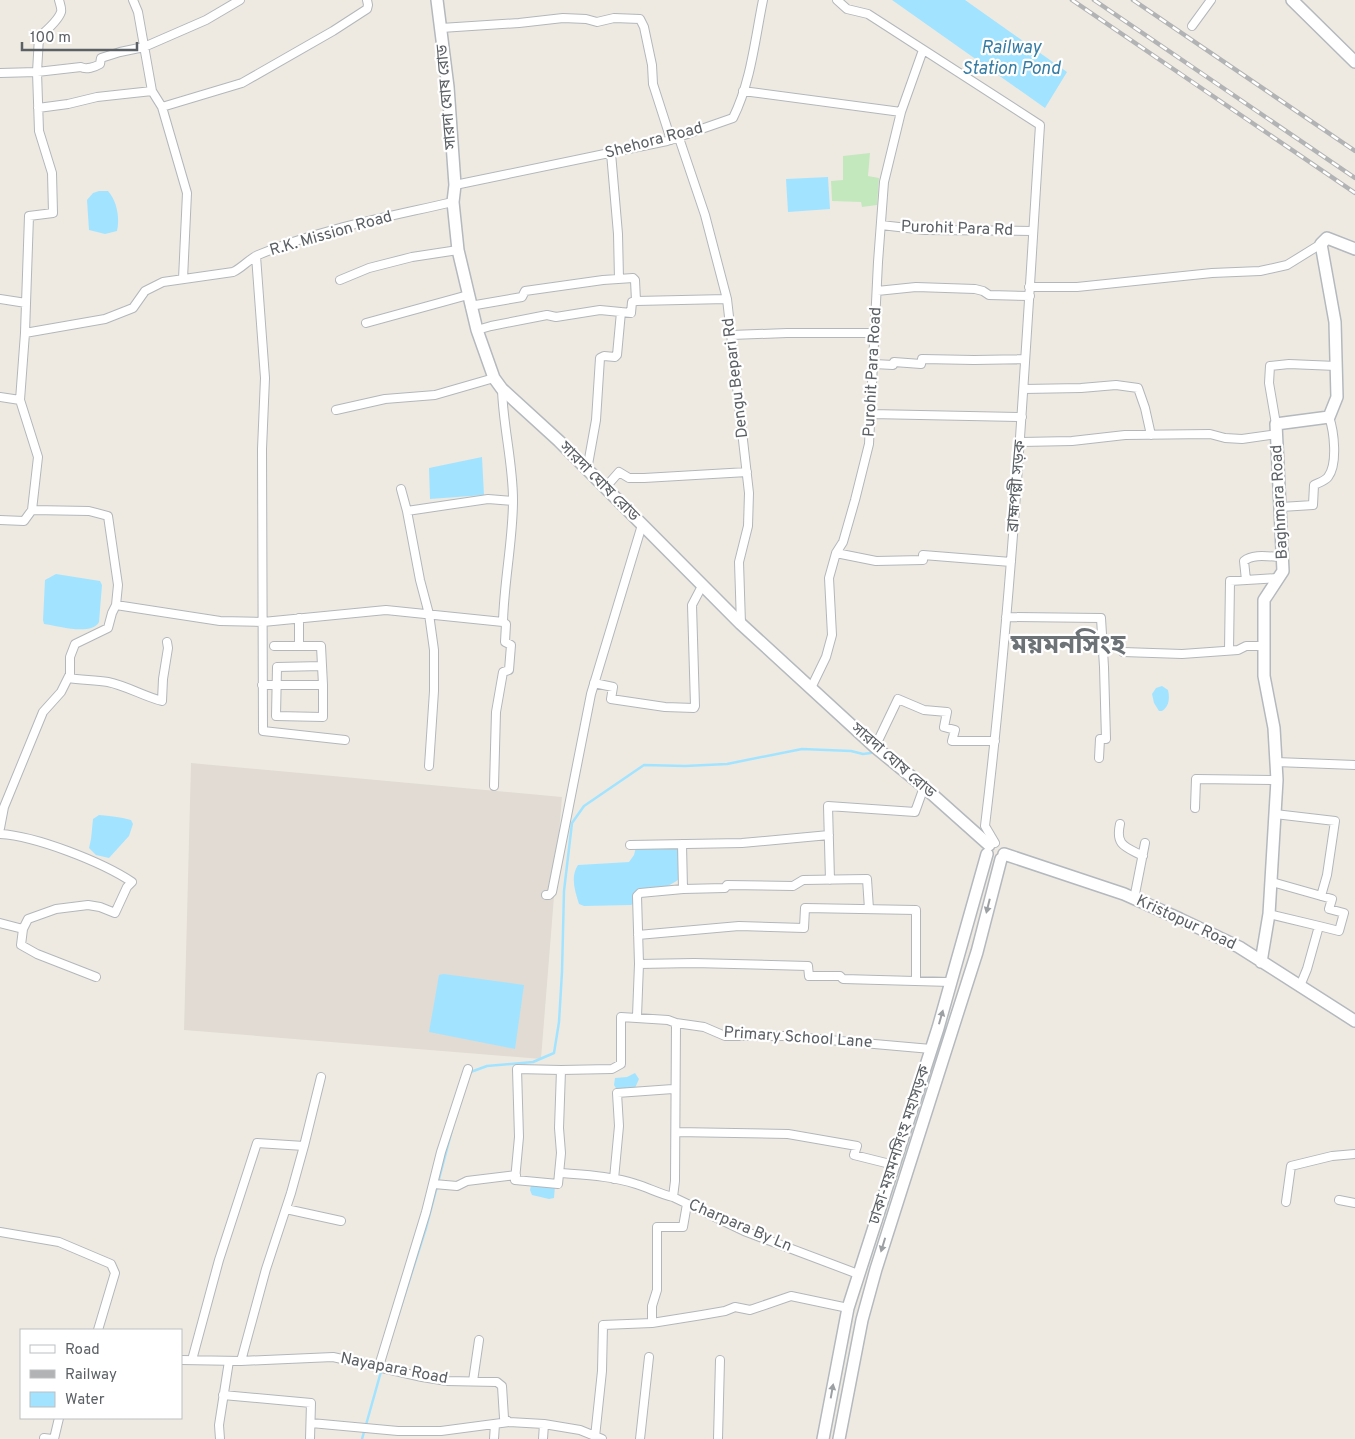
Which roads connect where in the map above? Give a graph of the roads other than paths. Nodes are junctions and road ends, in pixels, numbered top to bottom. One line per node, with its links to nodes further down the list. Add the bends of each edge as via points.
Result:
1 (59, 0): 16 (street, via 60,14 39,37)
2 (133, 0): 12 (street)
3 (240, 0): 12 (street, via 206,20)
4 (367, 0): 19 (street, via 367,8 333,31 242,83)
5 (763, 0): 18 (street, Shehora Road)
6 (838, 0): 13 (street, via 847,9 868,14)
7 (1211, 0): 10 (street)
8 (1292, 0): 14 (main road)
9 (438, 1): 11 (main road, সারদা ঘোষ রোড)
10 (1192, 26)
11 (441, 28): 22 (street, Dengu Bepari Rd, via 563,18 597,22 614,18 640,19 652,65 653,84); 24 (main road, সারদা ঘোষ রোড)
12 (144, 47): 16 (street, via 101,58 100,64 85,69); 17 (street)
13 (923, 50): 21 (street, Purohit Para Road); 27 (street, ব্রাহ্মপল্লী সড়ক, via 1040,125)
14 (1355, 62)
15 (0, 72): 16 (street)
16 (37, 72): 20 (street)
17 (152, 91): 19 (street); 20 (street)
18 (743, 92): 21 (street); 22 (street, Shehora Road, via 733,118)
19 (162, 107): 32 (street, via 186,193)
20 (38, 108): 42 (street, via 39,131 52,172 53,213 29,216)
21 (902, 112): 26 (street, Purohit Para Road, via 884,182)
22 (675, 139): 23 (street, Shehora Road); 39 (street, Dengu Bepari Rd, via 705,215)
23 (611, 153): 24 (street, Shehora Road); 33 (street)
24 (455, 185): 25 (main road, সারদা ঘোষ রোড)
25 (453, 202): 30 (main road, সারদা ঘোষ রোড); 31 (street, R.K. Mission Road, via 356,224)
26 (881, 226): 27 (street, Purohit Para Rd, via 925,230); 36 (street, Purohit Para Road)
27 (1033, 231): 35 (street, ব্রাহ্মপল্লী সড়ক)
28 (1321, 244): 29 (main road, via 1328,238); 35 (street, via 1287,265 1260,271); 51 (main road, via 1335,322)
29 (1355, 249)
30 (458, 250): 34 (street, via 412,256); 40 (main road, সারদা ঘোষ রোড)
31 (256, 256): 32 (street, R.K. Mission Road, via 232,272); 84 (street, via 265,378)
32 (183, 279): 46 (street, R.K. Mission Road, via 154,286 145,291 133,308 105,319)
33 (618, 279): 40 (street, via 525,291 522,297); 41 (street, via 635,280)
34 (340, 280)
35 (1029, 287): 37 (street, ব্রাহ্মপল্লী সড়ক)
36 (877, 291): 37 (street, via 916,287); 47 (street, Purohit Para Road)
37 (1030, 296): 49 (street, ব্রাহ্মপল্লী সড়ক)
38 (0, 298): 42 (street)
39 (726, 298): 41 (street); 48 (street, Dengu Bepari Rd)
40 (469, 300): 44 (street); 45 (main road, সারদা ঘোষ রোড)
41 (636, 301): 43 (street, via 632,302 632,312)
42 (26, 303): 46 (street)
43 (621, 312): 45 (street, via 600,310 556,317 547,315); 64 (street, via 617,355 600,358 596,420)
44 (366, 323)
45 (476, 330): 52 (main road, সারদা ঘোষ রোড)
46 (26, 333): 56 (street)
47 (875, 333): 48 (street); 50 (street, Purohit Para Road)
48 (731, 334): 65 (street, Dengu Bepari Rd)
49 (1025, 359): 50 (street, via 922,359 922,364); 54 (street, ব্রাহ্মপল্লী সড়ক)
50 (874, 364): 58 (street, Purohit Para Road)
51 (1336, 366): 60 (main road, via 1337,397); 61 (street, via 1270,366 1269,383)
52 (494, 378): 53 (main road, সারদা ঘোষ রোড); 57 (street, via 435,395 384,399)
53 (502, 389): 64 (main road, সারদা ঘোষ রোড); 68 (street)
54 (1024, 389): 59 (street, ব্রাহ্মপল্লী সড়ক); 62 (street, via 1116,385 1138,388)
55 (0, 397): 56 (street)
56 (20, 400): 70 (street, via 38,456)
57 (336, 410)
58 (871, 414): 59 (street); 74 (street, Purohit Para Road, via 869,444 856,500 843,542)
59 (1022, 417): 63 (street, ব্রাহ্মপল্লী সড়ক)
60 (1329, 417): 61 (main road, Baghmara Road); 69 (street, via 1333,427 1334,466 1327,478 1314,485 1313,505)
61 (1276, 429): 62 (street, via 1242,439 1210,434); 69 (main road, Baghmara Road)
62 (1150, 435): 63 (street)
63 (1021, 442): 76 (street, ব্রাহ্মপল্লী সড়ক)
64 (587, 470): 66 (main road, সারদা ঘোষ রোড)
65 (747, 472): 66 (street, via 629,478 618,472); 86 (street, Dengu Bepari Rd, via 748,526 739,562)
66 (605, 488): 73 (main road, সারদা ঘোষ রোড)
67 (401, 489): 71 (street)
68 (513, 501): 71 (street, via 488,498); 85 (street)
69 (1281, 507): 75 (main road, Baghmara Road)
70 (32, 510): 72 (street, via 24,521); 80 (street, via 89,511 108,516 118,584)
71 (407, 511): 81 (street)
72 (0, 520)
73 (642, 525): 79 (main road, সারদা ঘোষ রোড); 95 (street)
74 (836, 553): 76 (street, via 876,561 922,560 922,555); 99 (street, Purohit Para Road, via 829,578 832,635 826,658)
75 (1283, 556): 77 (main road, Baghmara Road, via 1283,571); 78 (street, via 1246,559)
76 (1011, 562): 82 (street, ব্রাহ্মপল্লী সড়ক)
77 (1278, 578): 78 (street); 90 (main road, Baghmara Road, via 1264,600)
78 (1246, 580): 91 (street, via 1230,581)
79 (702, 586): 86 (main road, সারদা ঘোষ রোড); 95 (street, via 692,605 694,708 612,699 612,687)
80 (116, 605): 84 (street, via 220,621); 94 (street, via 108,628 75,644)
81 (429, 614): 83 (street, via 386,610); 85 (street); 106 (street, via 434,650)
82 (1006, 617): 101 (street, ব্রাহ্মপল্লী সড়ক); 103 (street, via 1100,618 1106,739 1100,739)
83 (299, 618): 84 (street); 89 (street)
84 (263, 622): 96 (street)
85 (503, 622): 108 (street, via 506,624 505,642 511,646 509,670 503,672 496,712)
86 (741, 624): 99 (main road, সারদা ঘোষ রোড)
87 (167, 642): 94 (street, via 162,701 108,682)
88 (274, 646): 89 (street)
89 (299, 646): 93 (street, via 321,646)
90 (1264, 646): 91 (street); 104 (main road, Baghmara Road, via 1264,676 1274,728)
91 (1229, 650): 92 (street, via 1182,654)
92 (1123, 652)
93 (322, 666): 97 (street); 98 (street, via 278,667)
94 (68, 678): 113 (street, via 44,712 4,807)
95 (594, 683): 125 (street, via 552,892)
96 (262, 685): 98 (street); 100 (street, via 263,731)
97 (323, 685): 98 (street); 98 (street, via 323,717 276,716)
98 (277, 686)
99 (811, 688): 102 (main road, সারদা ঘোষ রোড)
100 (345, 740)
101 (995, 741): 102 (street, via 952,741 955,730 944,726 947,712 924,710 898,699); 119 (street, ব্রাহ্মপল্লী সড়ক, via 985,826)
102 (875, 747): 109 (main road, সারদা ঘোষ রোড)
103 (1099, 758)
104 (1276, 762): 105 (street); 107 (main road, Baghmara Road)
105 (1355, 765)
106 (429, 766)
107 (1277, 780): 110 (street, via 1196,779); 111 (main road, Baghmara Road)
108 (494, 786)
109 (924, 787): 115 (street, via 915,812 828,806); 119 (main road, সারদা ঘোষ রোড)
110 (1195, 808)
111 (1275, 814): 123 (main road, Baghmara Road); 126 (street, via 1335,821)
112 (1120, 824): 121 (street, via 1119,841)
113 (0, 828)
114 (0, 834): 132 (street, via 52,846 117,872 132,882 115,914 92,905 56,909 28,919)
115 (829, 835): 117 (street, via 742,843); 122 (street)
116 (1145, 843): 121 (street)
117 (682, 844): 118 (street); 124 (street)
118 (630, 845)
119 (990, 848): 120 (main road, সারদা ঘোষ রোড, via 1002,846); 138 (main road, ঢাকা-ময়মনসিংহ মহাসড়ক)
120 (1002, 856): 127 (main road, Kristopur Road); 197 (main road, ঢাকা-ময়মনসিংহ মহাসড়ক, one-way to 197, via 977,952 876,1269 862,1320)
121 (1143, 856): 127 (street)
122 (830, 880): 124 (street, via 803,880 793,886); 128 (street, via 866,879)
123 (1272, 882): 126 (street); 129 (main road, Baghmara Road)
124 (683, 888): 133 (street, via 637,896)
125 (546, 895)
126 (1321, 896): 131 (street, via 1332,899 1329,909 1344,913 1339,931)
127 (1134, 899): 134 (main road, Kristopur Road, via 1239,947)
128 (869, 909): 133 (street, via 805,908 804,928 732,927); 137 (street, via 916,910)
129 (1269, 914): 131 (street); 134 (main road, Baghmara Road)
130 (0, 923): 132 (street)
131 (1319, 926): 139 (street)
132 (23, 929): 136 (street, via 21,945)
133 (638, 935): 135 (street)
134 (1261, 962): 139 (main road, Kristopur Road)
135 (639, 964): 137 (street, via 808,966 809,976); 140 (street)
136 (96, 977)
137 (916, 981): 138 (street)
138 (951, 982): 143 (main road, ঢাকা-ময়মনসিংহ মহাসড়ক, one-way to 138)
139 (1300, 986): 141 (main road, Kristopur Road)
140 (637, 1016): 142 (street, Primary School Lane); 145 (street, via 621,1016 621,1064 612,1069)
141 (1355, 1021)
142 (676, 1023): 143 (street, Primary School Lane, via 704,1027 725,1036 784,1036); 148 (street, Charpara By Ln)
143 (931, 1049): 151 (main road, ঢাকা-ময়মনসিংহ মহাসড়ক)
144 (468, 1069): 155 (street)
145 (561, 1070): 152 (street); 153 (street, via 517,1069 519,1137)
146 (321, 1077): 149 (street)
147 (673, 1089): 154 (street, via 617,1093 619,1126)
148 (676, 1132): 151 (street, via 788,1134 857,1146 854,1155); 156 (street, Charpara By Ln)
149 (304, 1146): 161 (street); 171 (street, via 257,1143)
150 (1355, 1154): 158 (street, via 1291,1166)
151 (894, 1165): 164 (main road, ঢাকা-ময়মনসিংহ মহাসড়ক)
152 (560, 1172): 153 (street, via 558,1184 515,1180); 154 (street)
153 (516, 1175): 155 (street, via 468,1181 457,1186)
154 (614, 1179): 156 (street)
155 (434, 1184): 175 (street)
156 (673, 1197): 160 (street, Charpara By Ln)
157 (1339, 1200): 159 (street)
158 (1286, 1202)
159 (1355, 1203)
160 (687, 1204): 164 (street, Charpara By Ln, via 744,1232); 166 (street, via 683,1227 657,1227 657,1290 652,1306)
161 (286, 1209): 162 (street); 174 (street)
162 (341, 1221)
163 (0, 1232): 167 (street, via 59,1242 111,1264 115,1273)
164 (858, 1274): 165 (main road, ঢাকা-ময়মনসিংহ মহাসড়ক)
165 (848, 1308): 166 (street, via 792,1296 750,1310 734,1307); 196 (main road, ঢাকা-ময়মনসিংহ মহাসড়ক, one-way to 165)
166 (652, 1323): 186 (street, via 603,1325)
167 (98, 1329)
168 (479, 1340): 176 (street)
169 (648, 1356): 194 (street)
170 (182, 1360): 171 (street, Nayapara Road)
171 (192, 1360): 173 (street, Nayapara Road)
172 (720, 1360): 195 (street)
173 (229, 1361): 174 (street, Nayapara Road); 177 (street)
174 (241, 1361): 175 (street, Nayapara Road, via 333,1357)
175 (379, 1366): 176 (street, Nayapara Road, via 447,1381)
176 (473, 1381): 179 (street, Nayapara Road, via 502,1386 504,1418)
177 (223, 1395): 180 (street, via 311,1403); 189 (street)
178 (59, 1419): 188 (street)
179 (509, 1422): 181 (street); 182 (street)
180 (312, 1423): 184 (street); 190 (street)
181 (495, 1424): 185 (street); 191 (street)
182 (544, 1424): 183 (street); 192 (street)
183 (580, 1430): 186 (street); 193 (street)
184 (397, 1435): 185 (street)
185 (442, 1435)
186 (598, 1438)
187 (44, 1439): 188 (street)
188 (53, 1439)
189 (220, 1439)
190 (310, 1439)
191 (494, 1439)
192 (543, 1439)
193 (579, 1439)
194 (640, 1439)
195 (718, 1439)
196 (823, 1439)
197 (839, 1439)

